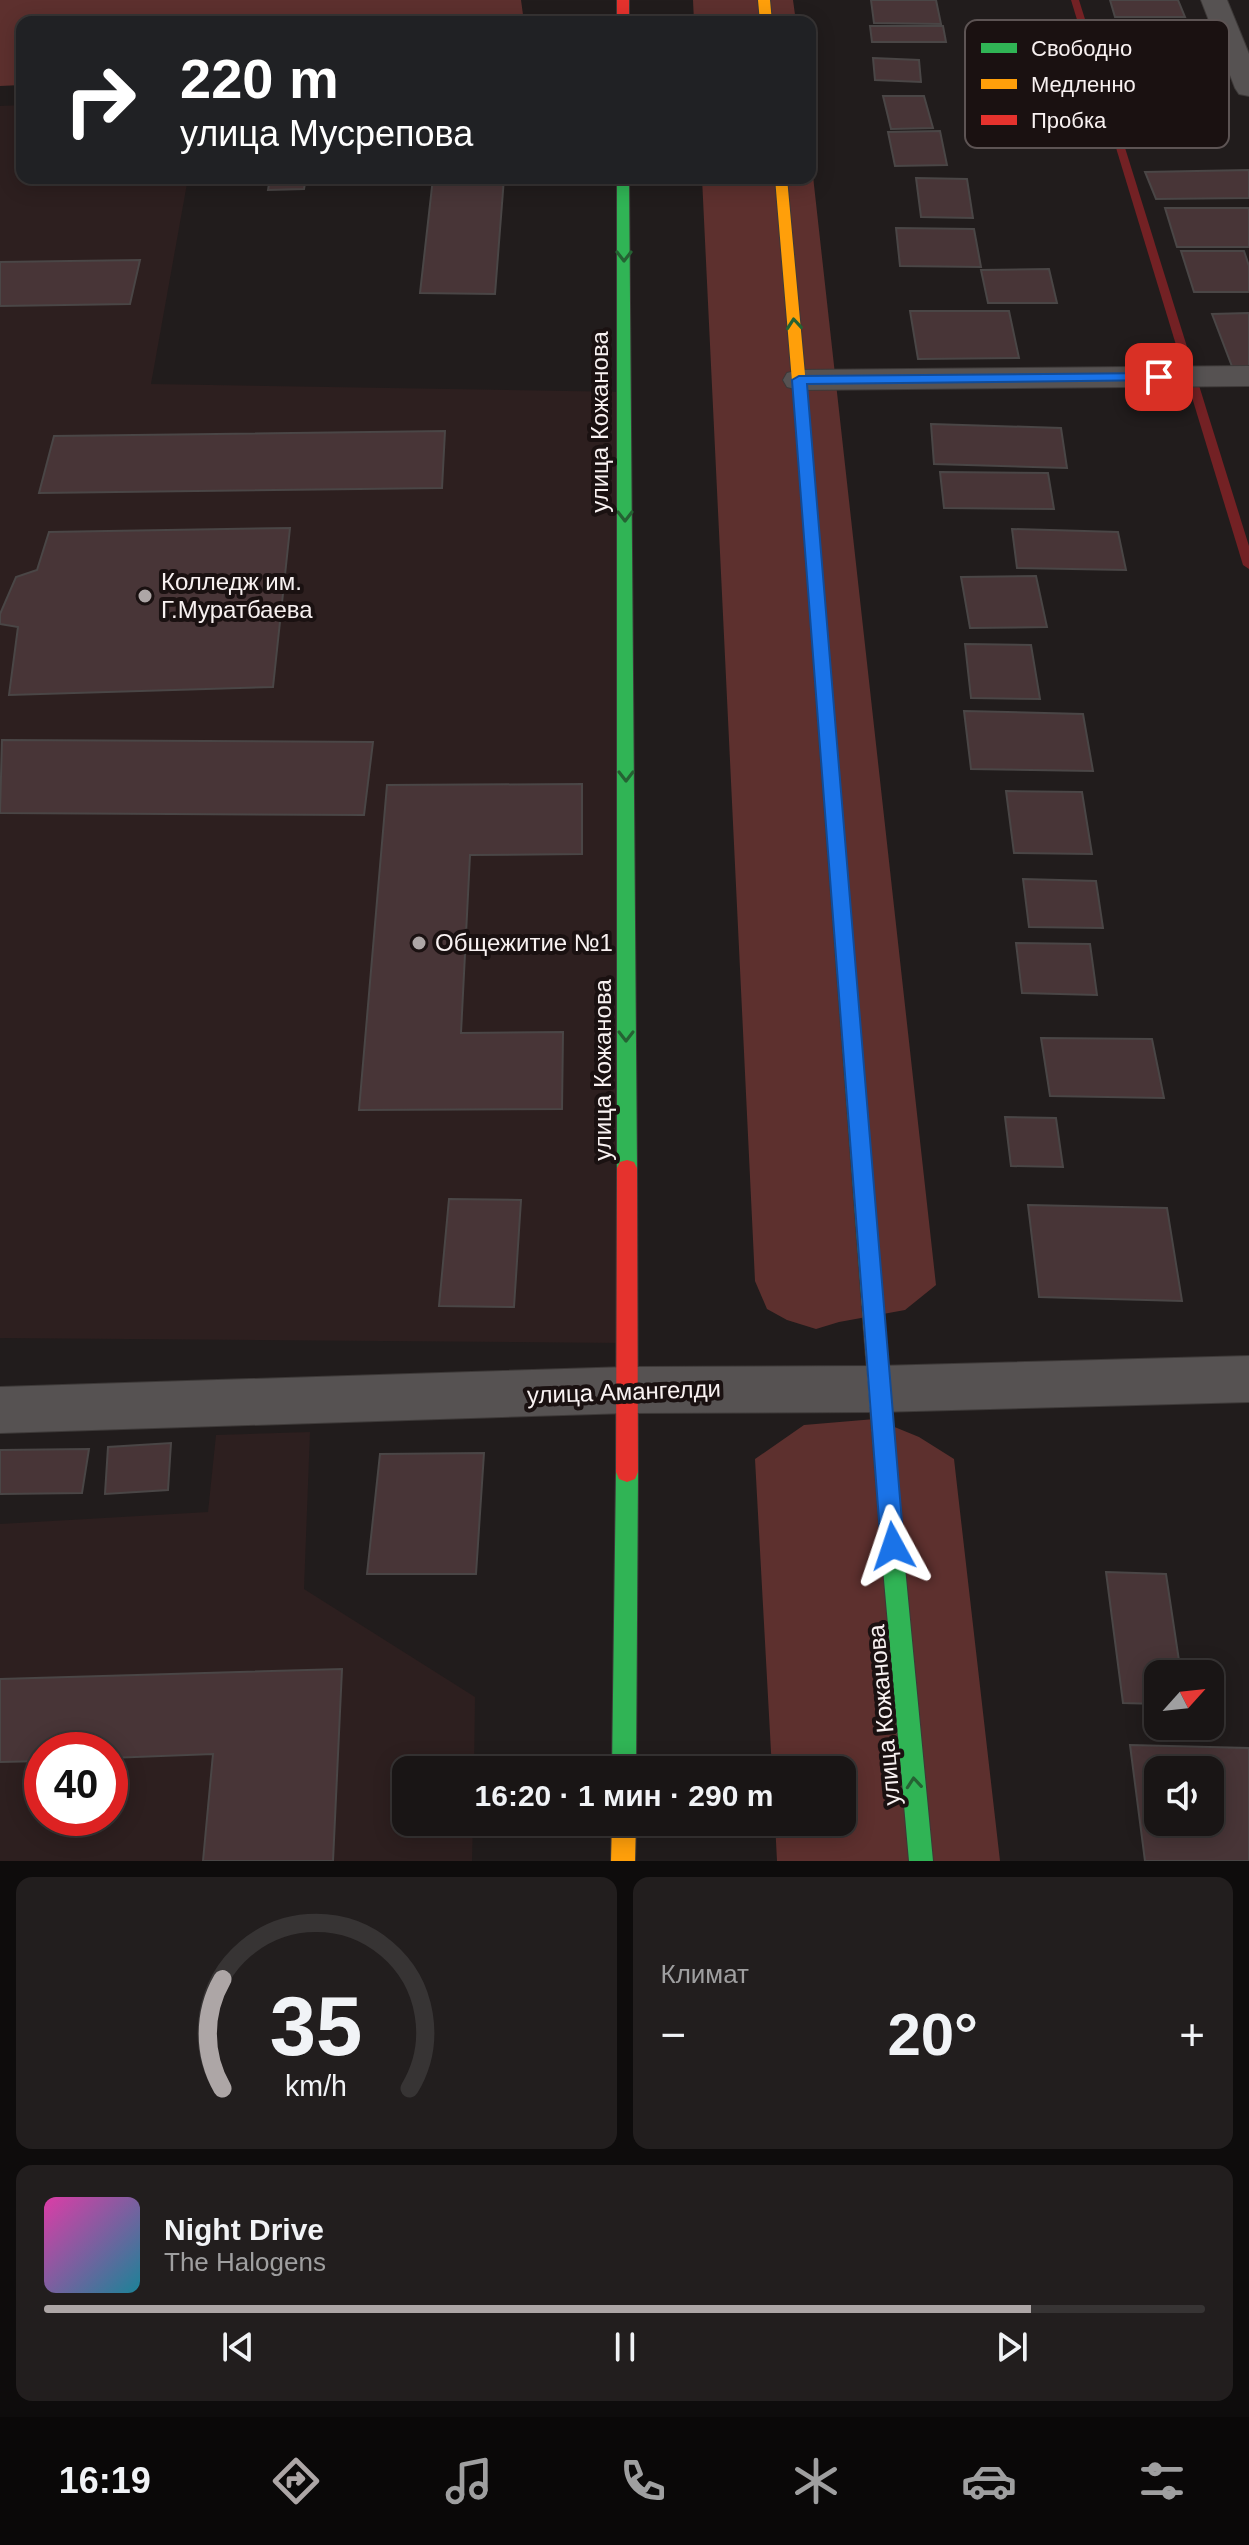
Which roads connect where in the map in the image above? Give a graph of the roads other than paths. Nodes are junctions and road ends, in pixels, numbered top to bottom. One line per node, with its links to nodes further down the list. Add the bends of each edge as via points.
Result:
1 (1214, 0): 2 (street)
2 (1222, 20)
3 (1229, 38): 4 (street)
4 (1249, 88)
5 (623, 184): 11 (street, улица Кожанова, one-way to 11)
6 (782, 184): 8 (street, улица Кожанова, one-way to 6)
7 (1249, 376): 8 (street)
8 (799, 380): 10 (street, улица Кожанова)
9 (1249, 1379): 10 (street, улица Амангелди)
10 (878, 1389): 11 (street, улица Амангелди); 16 (street, улица Кожанова, one-way to 10)
11 (628, 1390): 12 (street, улица Амангелди); 13 (street, улица Кожанова)
12 (0, 1410)
13 (624, 1756)
14 (624, 1836): 15 (street)
15 (623, 1861)
16 (921, 1861)

